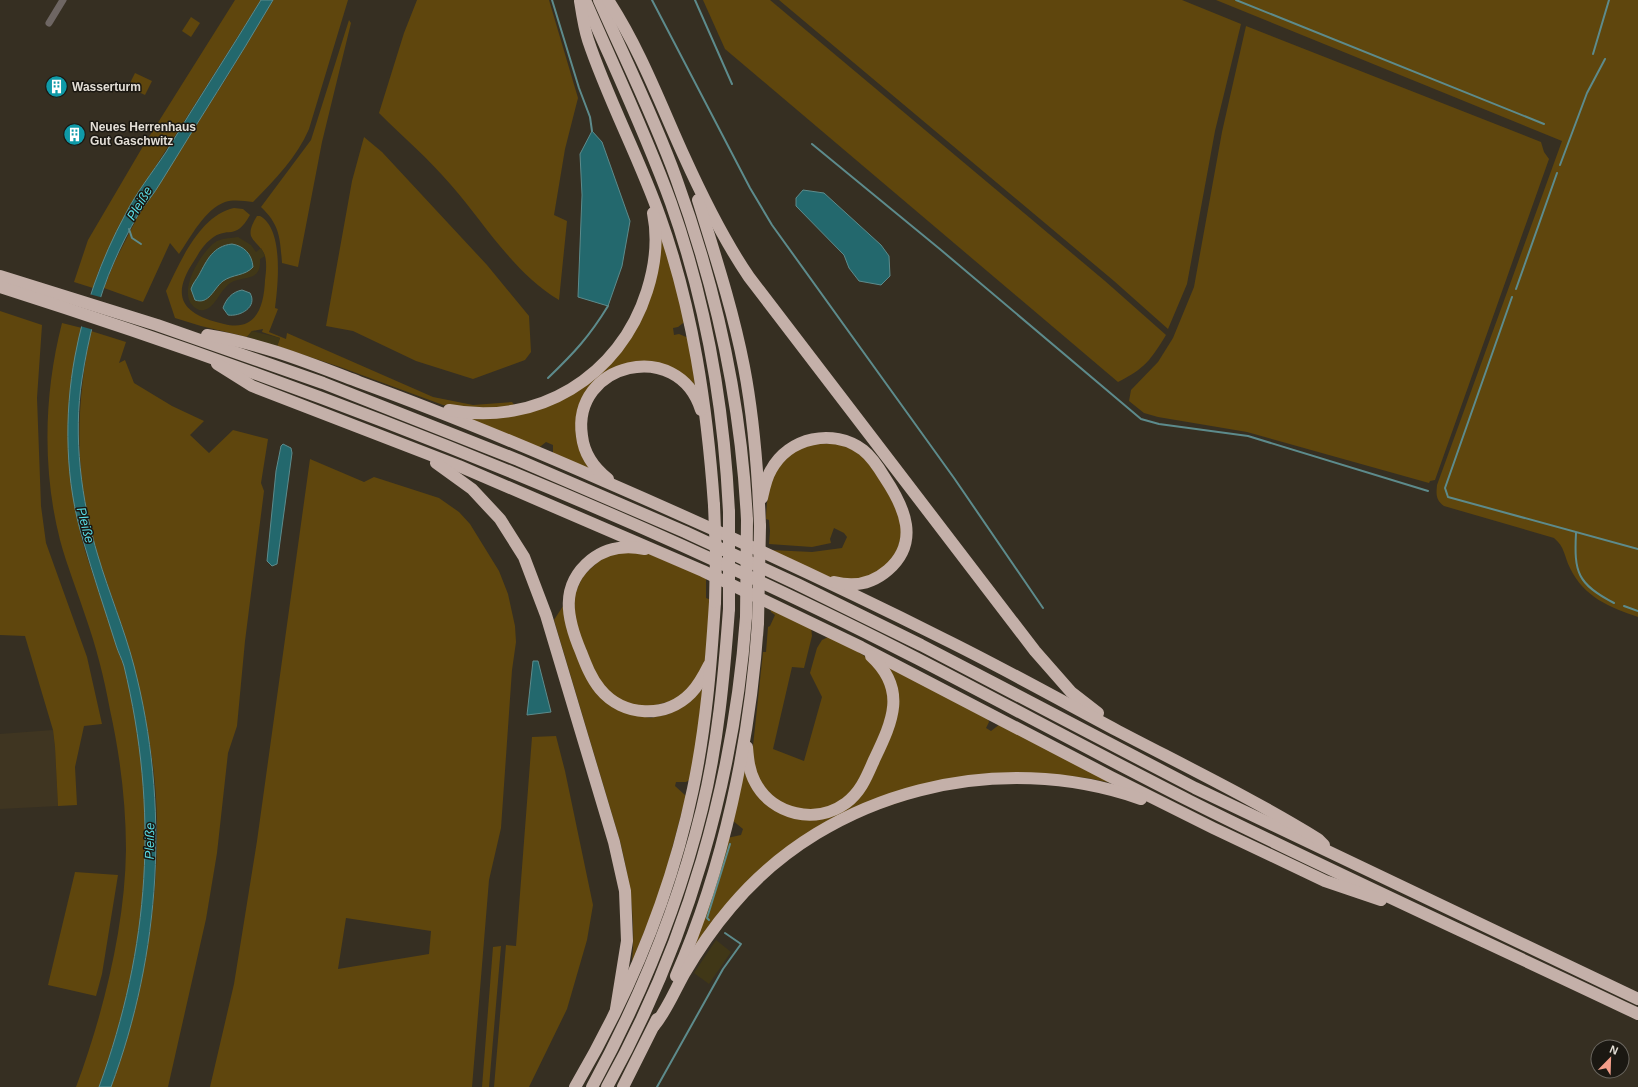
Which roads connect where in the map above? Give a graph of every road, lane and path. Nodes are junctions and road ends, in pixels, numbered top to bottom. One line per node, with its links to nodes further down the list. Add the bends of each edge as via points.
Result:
1 (63, 0): 6 (street)
2 (580, 0): 7 (highway, via 587,39)
3 (585, 0): 32 (highway, bridge, via 655,161 674,210 694,275 708,335 718,397 729,512 729,609 726,651 716,732 704,798 675,903 648,974)
4 (599, 0): 33 (highway, bridge, via 676,176 707,274 734,387 743,462 746,520 746,617 734,725 715,813 704,856 658,984)
5 (608, 0): 8 (highway, via 637,52)
6 (49, 23)
7 (635, 152): 13 (highway, via 654,217 654,259 639,314 607,361 586,380 562,394 517,410 470,414); 14 (highway, via 661,219 680,285 701,382)
8 (684, 157): 17 (highway, via 718,266 744,365 754,436); 23 (highway, via 720,231 753,282 1035,651 1080,700)
9 (0, 276): 11 (highway)
10 (0, 288): 12 (highway)
11 (174, 330): 13 (highway, via 265,348); 25 (highway, via 433,426 685,532 921,645 1153,767)
12 (201, 354): 15 (highway, via 252,386); 26 (highway, via 421,435 686,547 847,624 1187,799)
13 (408, 400): 16 (highway)
14 (708, 430): 16 (highway, via 694,394 679,378 666,370 648,366 632,367 616,372 603,381 584,407 582,439 587,455 596,468); 21 (highway, bridge, via 716,555)
15 (389, 438): 18 (highway); 28 (highway, via 440,466 482,498 517,544 536,585 622,875 628,941)
16 (628, 491): 19 (highway)
17 (759, 510): 19 (highway, via 771,468 788,450 802,442 826,438 841,440 862,450 876,464 893,489 904,512 906,535 899,557 884,574 863,583 840,583); 22 (highway, bridge, via 758,623 754,677)
18 (662, 552): 20 (highway); 21 (highway, via 634,547 612,549 593,558 577,576 570,594 568,614 575,639 592,678 606,696 618,705 632,710 656,711 671,707 690,695)
19 (804, 571): 23 (highway, via 984,659)
20 (861, 647): 22 (highway, via 879,664 887,676 894,707 890,724 865,779 857,793 845,803 824,813 809,815 786,811 772,802 751,776); 24 (highway)
21 (711, 661): 28 (highway, via 703,731 682,833 657,913)
22 (745, 735): 30 (highway, via 714,868 678,972)
23 (1158, 752): 25 (highway, via 1282,816 1318,839)
24 (1213, 828): 26 (highway, via 1325,881); 30 (highway, via 1130,795 1090,784 1050,778 968,780 928,788 889,800 850,816 813,837 778,862 747,890 706,938)
25 (1336, 856): 27 (highway)
26 (1417, 910): 29 (highway)
27 (1638, 999)
28 (616, 1009): 31 (highway)
29 (1638, 1014)
30 (654, 1026): 34 (highway)
31 (575, 1087)
32 (592, 1087)
33 (607, 1087)
34 (623, 1087)

